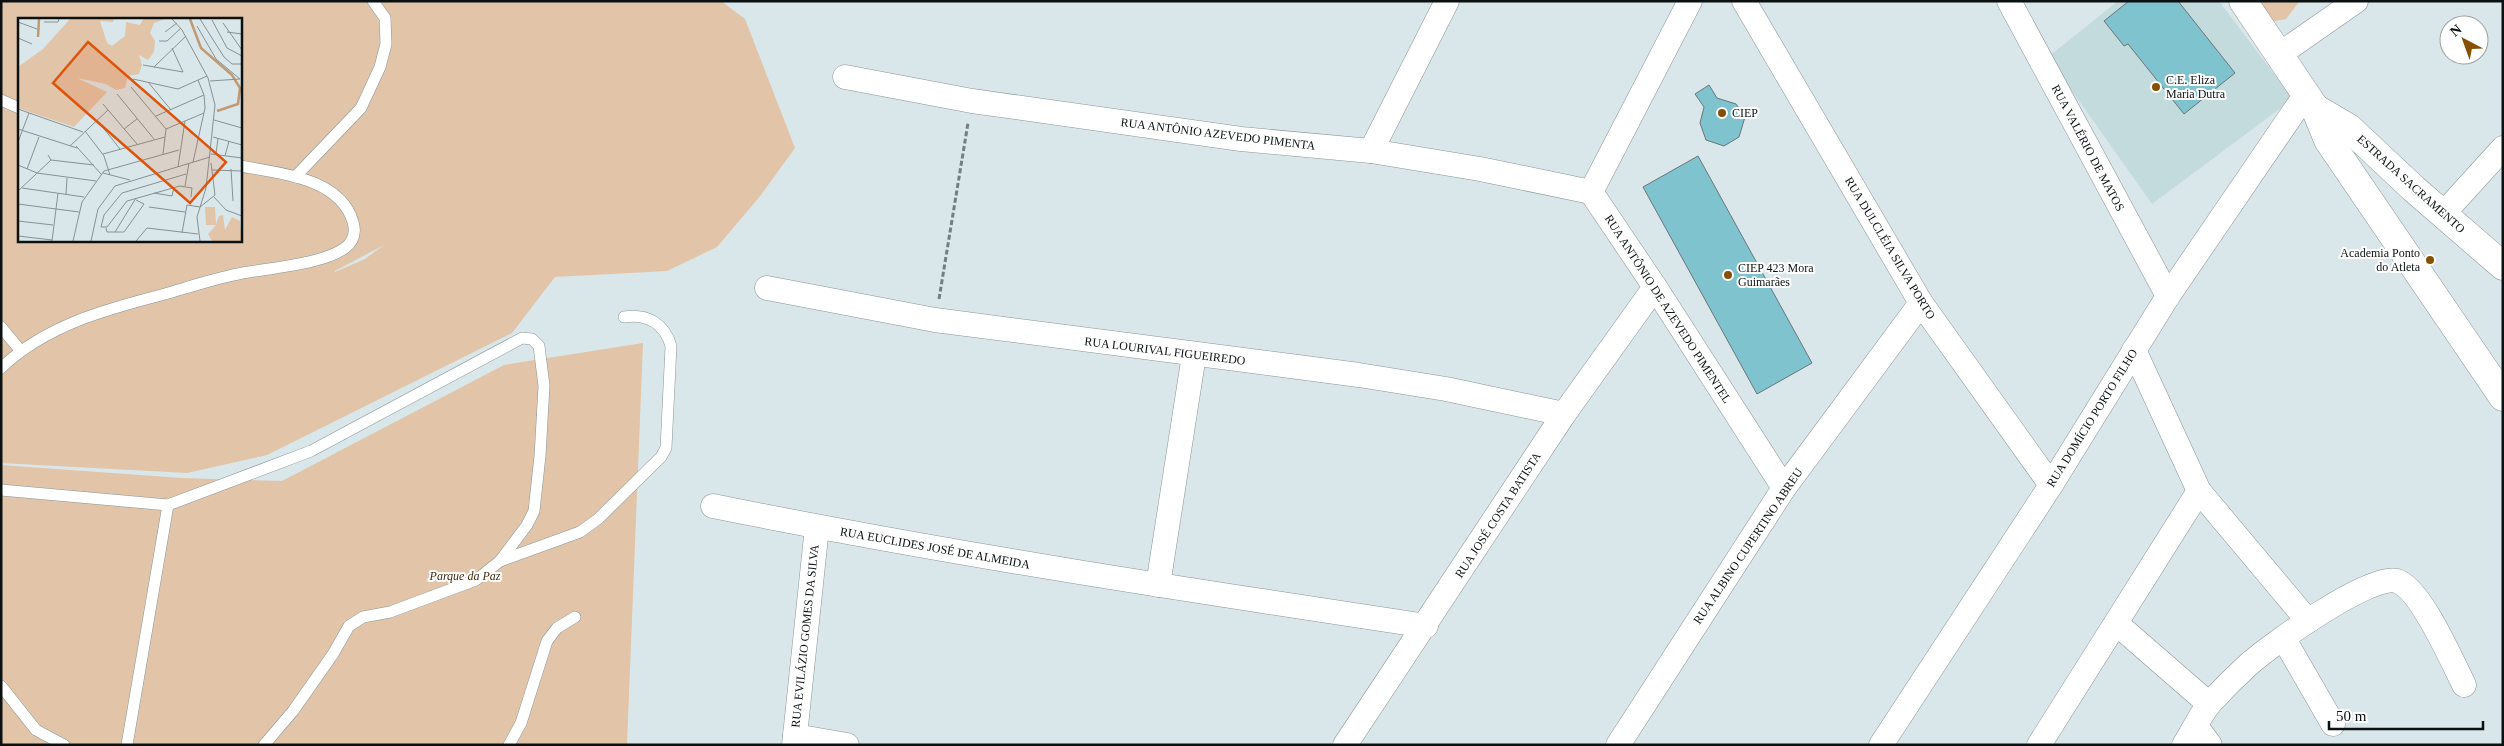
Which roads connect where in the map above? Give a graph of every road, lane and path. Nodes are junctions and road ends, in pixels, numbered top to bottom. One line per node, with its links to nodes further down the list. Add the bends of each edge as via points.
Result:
1 (373, 1): 17 (lane, via 385,18 386,44 380,67 361,108)
2 (1447, 1): 15 (street)
3 (1690, 1): 18 (street)
4 (1744, 1): 24 (street, RUA DULCLÉIA SILVA PORTO)
5 (2009, 1): 23 (street, RUA VALÉRIO DE MATOS)
6 (2243, 1): 8 (main road, ESTRADA SACRAMENTO)
7 (2340, 5): 8 (street)
8 (2280, 54): 12 (main road, ESTRADA SACRAMENTO)
9 (845, 77): 11 (street, RUA ANTÔNIO AZEVEDO PIMENTA)
10 (1, 100): 13 (lane)
11 (972, 101): 15 (street, RUA ANTÔNIO AZEVEDO PIMENTA, via 1241,139); 26 (path)
12 (2310, 101): 19 (main road, ESTRADA SACRAMENTO, via 2350,128); 23 (street, RUA DOMÍCIO PORTO FILHO); 32 (main road, ESTRADA SACRAMENTO, via 2328,140)
13 (18, 108)
14 (2503, 148): 19 (street)
15 (1371, 151): 18 (street, RUA ANTÔNIO AZEVEDO PIMENTA)
16 (241, 166): 17 (lane)
17 (295, 177): 28 (lane, via 326,188 351,215 355,231 352,241 344,248 326,256 238,274 90,314)
18 (1590, 192): 21 (street, RUA ANTÔNIO DE AZEVEDO PIMENTEL)
19 (2443, 214): 20 (main road, ESTRADA SACRAMENTO)
20 (2503, 266)
21 (1655, 287): 33 (street, RUA JOSÉ COSTA BATISTA); 35 (street, RUA ANTÔNIO DE AZEVEDO PIMENTEL)
22 (767, 288): 26 (street, RUA LOURIVAL FIGUEIREDO)
23 (2168, 296): 29 (street, RUA DOMÍCIO PORTO FILHO)
24 (1921, 303): 34 (street, RUA DULCLÉIA SILVA PORTO); 35 (street, RUA ALBINO CUPERTINO ABREU)
25 (624, 317): 41 (lane, via 638,314 655,322 668,334 671,346 666,448 661,457 598,519 580,532)
26 (935, 320): 30 (street, RUA LOURIVAL FIGUEIREDO)
27 (1, 326): 28 (lane)
28 (20, 350): 31 (lane)
29 (2134, 350): 34 (street, RUA DOMÍCIO PORTO FILHO); 37 (street)
30 (1194, 355): 33 (street, RUA LOURIVAL FIGUEIREDO, via 1359,375 1446,389); 42 (street)
31 (1, 368)
32 (2503, 397)
33 (1564, 414): 46 (street, RUA JOSÉ COSTA BATISTA)
34 (2051, 485): 61 (street, RUA DOMÍCIO PORTO FILHO)
35 (1784, 488): 60 (street, RUA ALBINO CUPERTINO ABREU)
36 (1, 490): 38 (lane)
37 (2199, 492): 44 (street); 45 (street)
38 (168, 505): 41 (lane, via 310,451 522,338 532,339 539,346 544,386 534,511 527,526); 55 (lane)
39 (713, 506): 40 (street, RUA EUCLIDES JOSÉ DE ALMEIDA)
40 (817, 527): 42 (street, RUA EUCLIDES JOSÉ DE ALMEIDA); 53 (street, RUA EVILÁZIO GOMES DA SILVA)
41 (500, 561): 56 (lane, via 458,589 363,618 349,626 316,679)
42 (1158, 585): 46 (street, RUA EUCLIDES JOSÉ DE ALMEIDA)
43 (575, 617): 57 (lane, via 557,628 547,641 521,722)
44 (2308, 621): 47 (street); 48 (street, via 2365,587 2381,580 2397,581 2422,605)
45 (2117, 624): 50 (street); 62 (street)
46 (1426, 626): 59 (street, RUA JOSÉ COSTA BATISTA)
47 (2284, 639): 50 (street, via 2248,664); 51 (street)
48 (2464, 685)
49 (1, 686): 54 (lane, via 36,730)
50 (2209, 704): 52 (street)
51 (2332, 724)
52 (2197, 738)
53 (795, 740): 58 (street)
54 (64, 745)
55 (127, 745)
56 (264, 745)
57 (509, 745)
58 (847, 745)
59 (1345, 745)
60 (1618, 745)
61 (1881, 745)
62 (2039, 745)

